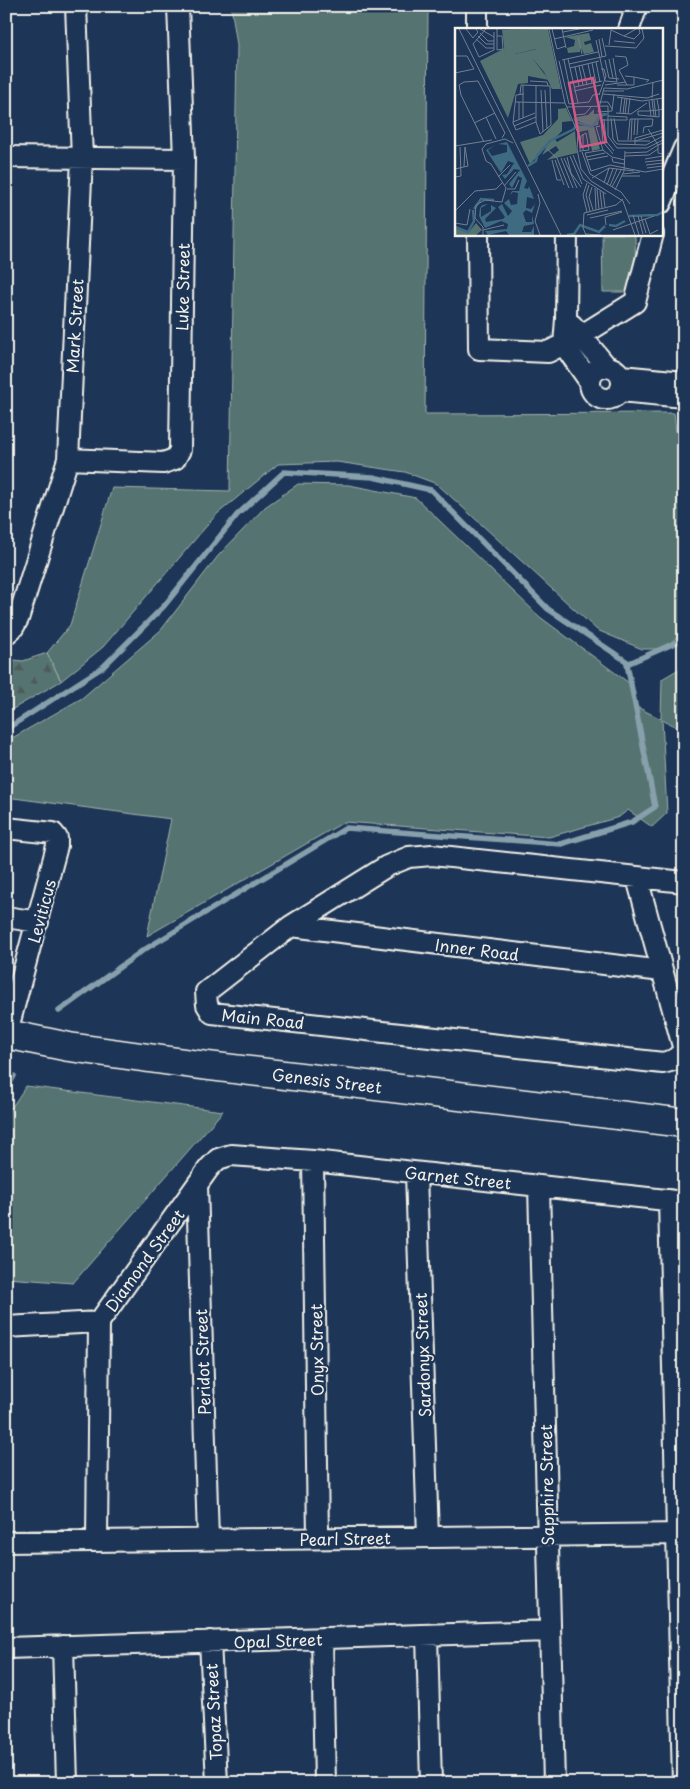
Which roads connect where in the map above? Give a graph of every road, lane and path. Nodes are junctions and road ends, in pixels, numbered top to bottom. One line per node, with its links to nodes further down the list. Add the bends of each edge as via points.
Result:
1 (76, 6): 9 (street, Mark Street)
2 (178, 6): 10 (street, Luke Street)
3 (477, 6): 5 (street)
4 (637, 6): 6 (street)
5 (477, 28)
6 (629, 28)
7 (684, 148): 11 (street)
8 (6, 157): 9 (street)
9 (82, 158): 10 (street); 22 (street, Mark Street)
10 (184, 159): 22 (street, Luke Street, via 180,450 175,459 163,463)
11 (662, 201)
12 (478, 235): 17 (street, via 479,349 548,352)
13 (567, 235): 15 (street)
14 (653, 235): 16 (street, via 635,302)
15 (566, 318): 16 (street); 17 (street)
16 (582, 335): 17 (street); 18 (street)
17 (564, 345): 19 (street)
18 (616, 378): 19 (street, via 595,371); 19 (street, via 611,398 604,399 594,393); 20 (street); 21 (street)
19 (590, 382)
20 (684, 382)
21 (684, 397)
22 (68, 459): 23 (street, Mark Street, via 18,619)
23 (6, 634)
24 (6, 828): 28 (street, Leviticus, via 53,833 57,838 58,846)
25 (637, 878): 26 (street, Main Road); 29 (street, Main Road, via 432,855 408,857 387,866); 30 (street, Main Road)
26 (684, 882)
27 (6, 917): 28 (street)
28 (38, 922): 31 (street, Leviticus)
29 (291, 926): 30 (street, Inner Road); 32 (street, Main Road, via 206,992 207,1005 212,1012 663,1063 674,1060)
30 (662, 972): 32 (street, Main Road)
31 (7, 1035): 34 (street, Genesis Street, via 192,1064)
32 (684, 1050)
33 (684, 1114): 34 (street, Genesis Street)
34 (648, 1119): 35 (street, Genesis Street); 36 (street, Genesis Street)
35 (684, 1123)
36 (684, 1134)
37 (231, 1155): 38 (street, Garnet Street); 40 (street, Diamond Street, via 218,1159)
38 (313, 1161): 39 (street, Garnet Street); 48 (street, Onyx Street)
39 (416, 1173): 41 (street, Garnet Street); 47 (street, Sardonyx Street)
40 (197, 1185): 43 (street, Diamond Street); 49 (street, Peridot Street)
41 (539, 1186): 42 (street, Garnet Street); 46 (street, Sapphire Street)
42 (676, 1201): 45 (street)
43 (99, 1322): 44 (street, Diamond Street); 50 (street)
44 (6, 1327)
45 (680, 1534): 46 (street, Pearl Street); 63 (street)
46 (548, 1535): 47 (street, Pearl Street); 52 (street, Sapphire Street)
47 (428, 1537): 48 (street, Pearl Street)
48 (318, 1538): 49 (street, Pearl Street)
49 (208, 1539): 50 (street, Pearl Street)
50 (97, 1541): 51 (street, Pearl Street)
51 (6, 1542)
52 (550, 1632): 53 (street, Opal Street); 62 (street, Sapphire Street)
53 (427, 1635): 54 (street, Opal Street); 61 (street)
54 (322, 1638): 55 (street, Opal Street); 60 (street)
55 (210, 1641): 56 (street, Opal Street); 59 (street, Topaz Street)
56 (64, 1646): 57 (street, Opal Street); 58 (street)
57 (6, 1648)
58 (67, 1783)
59 (217, 1783)
60 (325, 1783)
61 (431, 1783)
62 (554, 1783)
63 (683, 1783)

